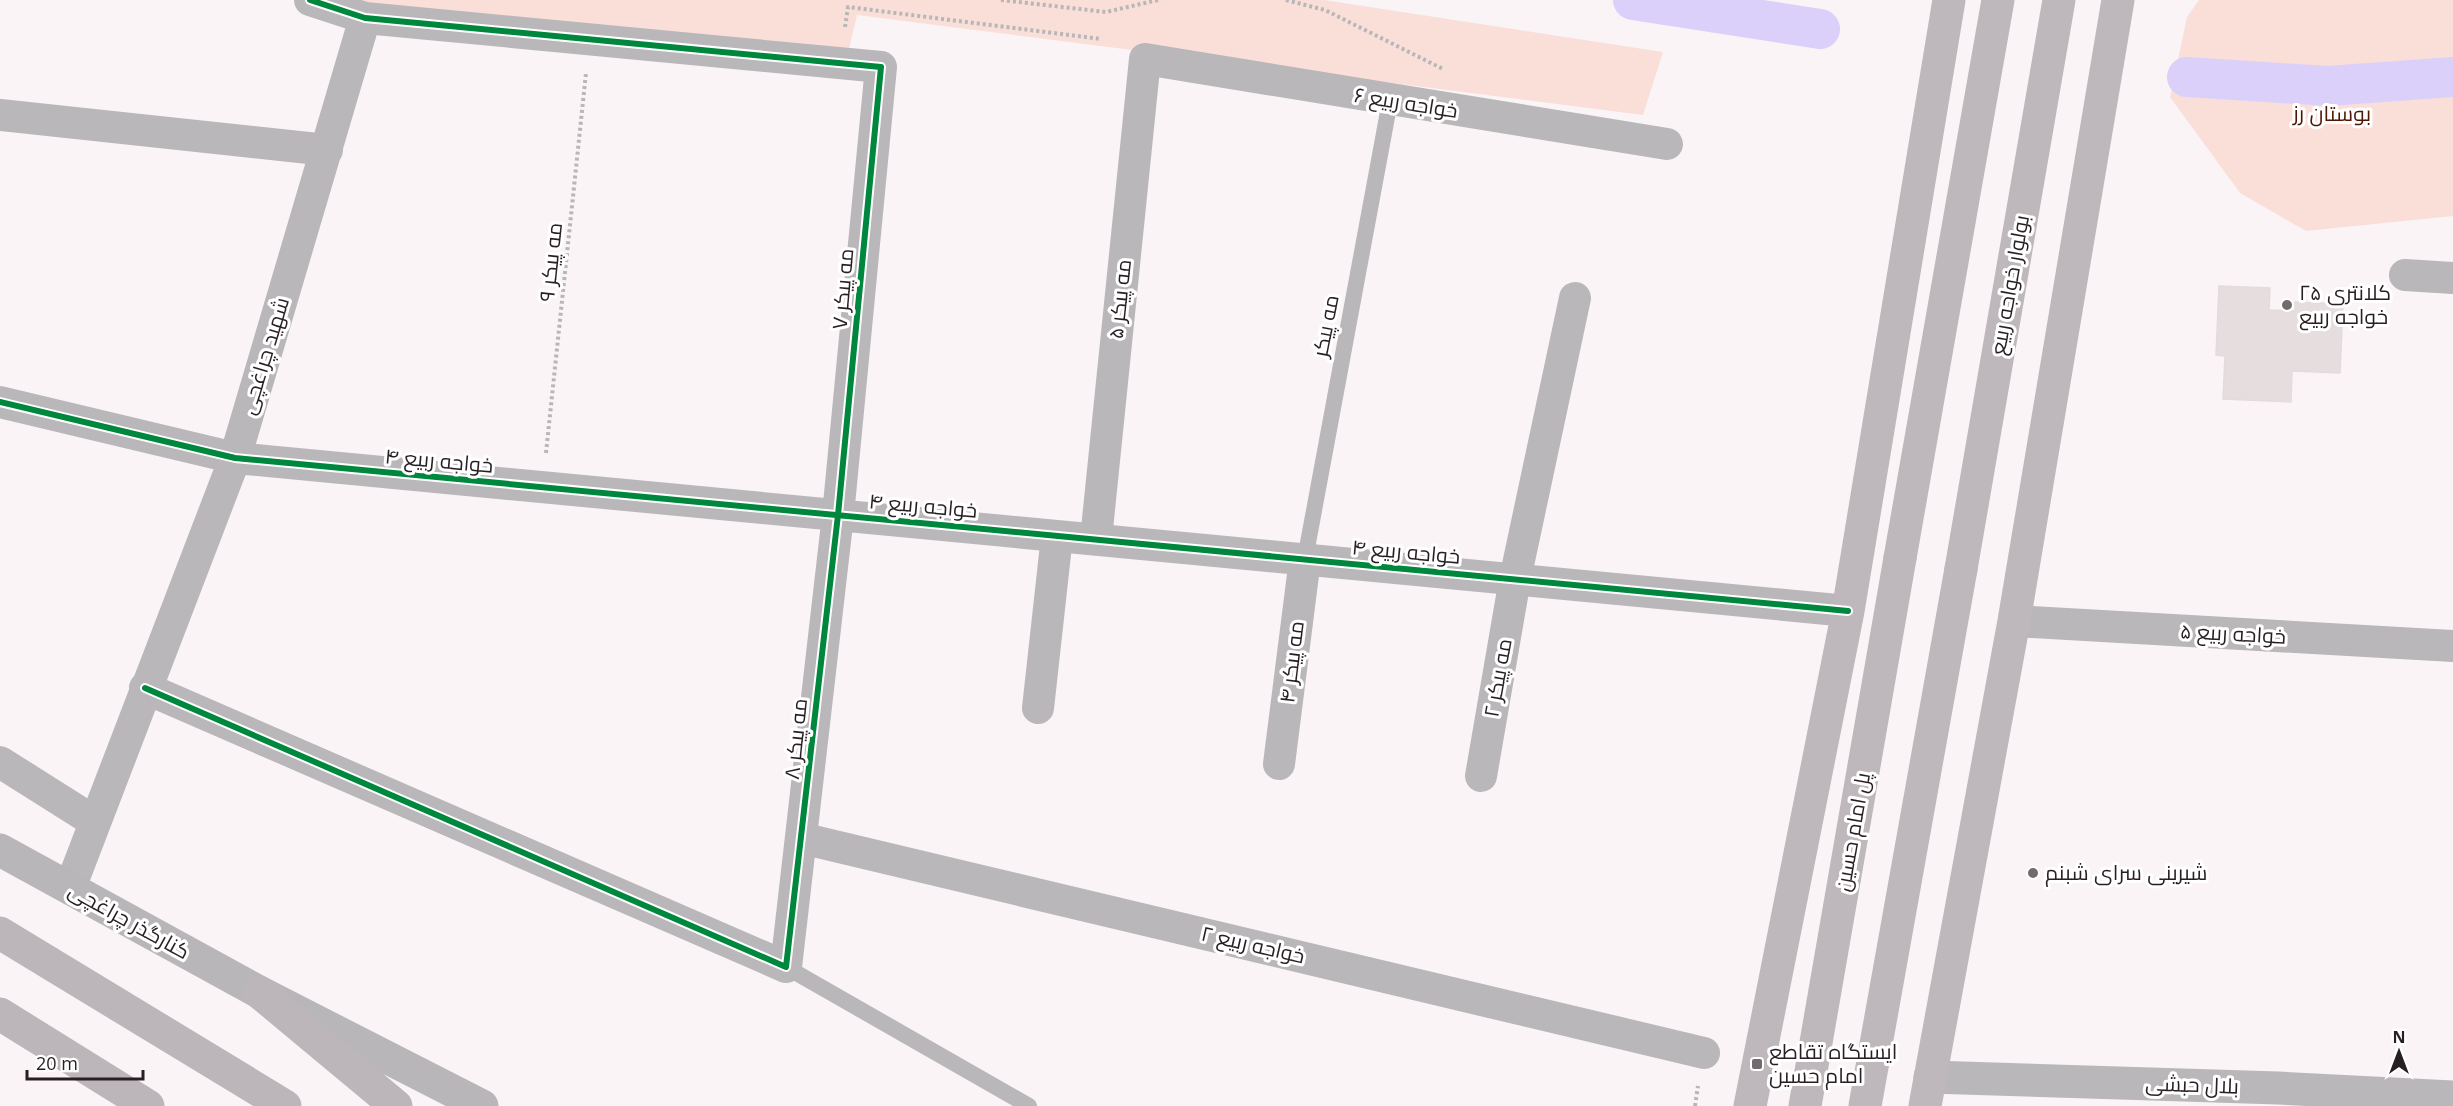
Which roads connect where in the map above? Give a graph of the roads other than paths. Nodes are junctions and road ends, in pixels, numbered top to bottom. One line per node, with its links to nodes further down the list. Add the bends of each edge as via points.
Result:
1 (310, 0): 6 (street)
2 (1949, 0): 22 (main road)
3 (1998, 0): 48 (main road, پل امام حسین, bridge)
4 (2059, 0): 49 (main road, بولوار خواجه ربیع, bridge)
5 (2118, 0): 23 (main road)
6 (365, 18): 11 (street, شهید چراغچی); 17 (street, مه پیکر ۷, via 881,67)
7 (1145, 59): 8 (street, خواجه ربیع ۶); 19 (street, مه پیکر ۵)
8 (1390, 101): 10 (street, خواجه ربیع ۶); 20 (lane, مه پیکر)
9 (0, 115): 11 (street)
10 (1667, 144)
11 (327, 150): 16 (street, شهید چراغچی)
12 (2405, 275): 13 (street)
13 (2453, 278)
14 (1575, 298): 21 (street, مه پیکر ۲)
15 (0, 402): 16 (street, خواجه ربیع ۴)
16 (235, 458): 17 (street, خواجه ربیع ۴); 25 (street, شهید چراغچی)
17 (838, 515): 18 (street, خواجه ربیع ۴); 31 (street, مه پیکر ۸)
18 (1057, 536): 19 (street, خواجه ربیع ۴); 26 (street)
19 (1096, 539): 20 (street, خواجه ربیع ۴)
20 (1305, 559): 21 (street, خواجه ربیع ۴); 28 (street, مه پیکر ۴)
21 (1515, 579): 22 (street, خواجه ربیع ۴); 29 (street, مه پیکر ۲)
22 (1848, 611): 47 (main road)
23 (2014, 621): 24 (street, خواجه ربیع ۵); 39 (main road)
24 (2453, 646)
25 (145, 688): 30 (street, شهید چراغچی); 35 (street)
26 (1038, 708)
27 (0, 762): 30 (street)
28 (1279, 764)
29 (1481, 776)
30 (95, 822): 33 (street, شهید چراغچی)
31 (801, 838): 35 (street, مه پیکر ۸); 38 (street, خواجه ربیع ۲)
32 (0, 850): 33 (main road, کنارگذر چراغچی)
33 (70, 888): 36 (main road, کنارگذر چراغچی)
34 (0, 933): 43 (highway)
35 (786, 967): 46 (lane)
36 (259, 992): 44 (highway); 45 (main road, کنارگذر چراغچی)
37 (0, 1014): 42 (highway)
38 (1704, 1053)
39 (1928, 1091): 41 (street, بلال حبشی)
40 (2453, 1096): 41 (street, بلال حبشی)
41 (2276, 1097)
42 (147, 1106)
43 (285, 1106)
44 (396, 1106)
45 (482, 1106)
46 (1029, 1106)
47 (1750, 1106)
48 (1805, 1106)
49 (1865, 1106)

